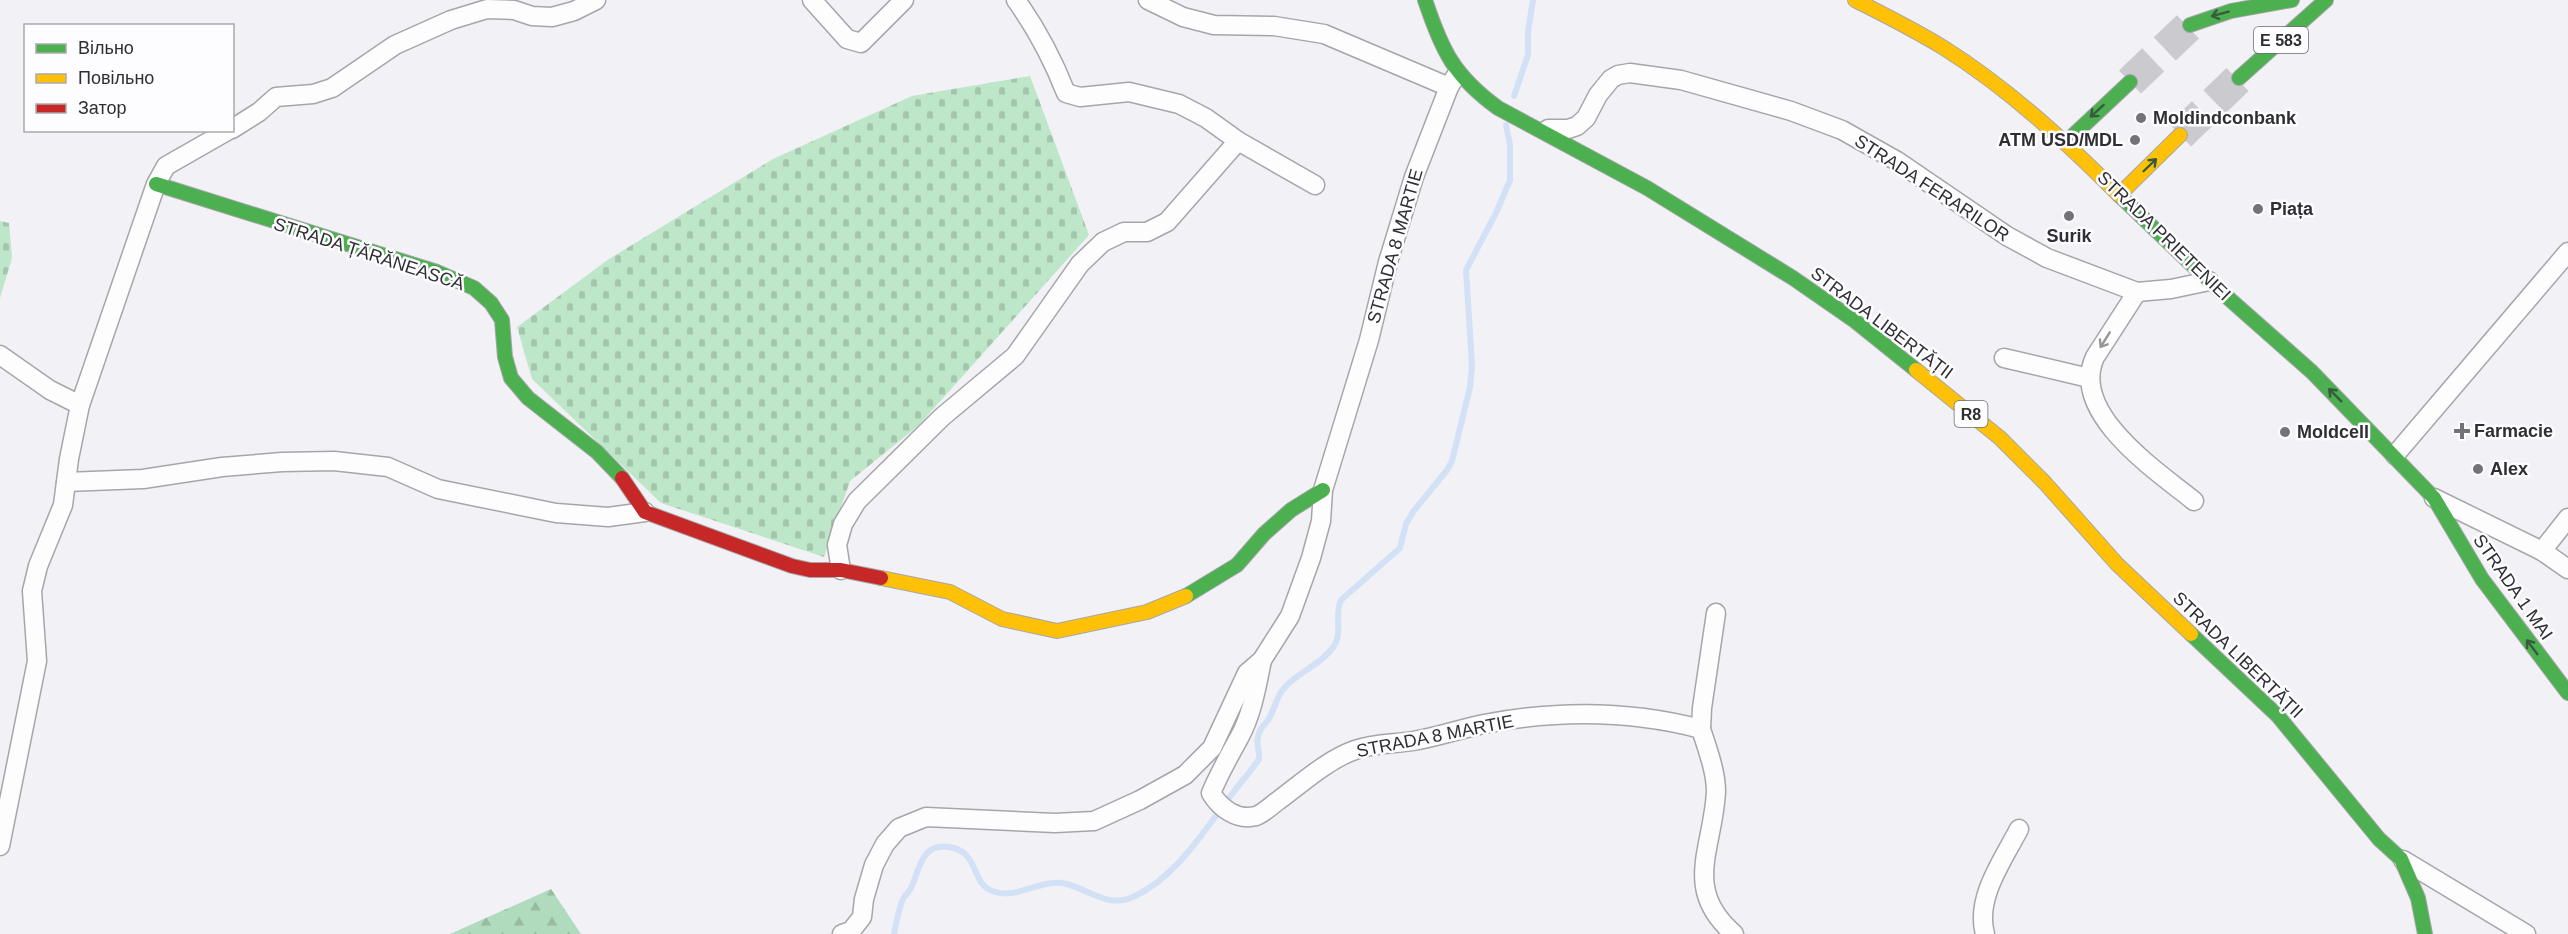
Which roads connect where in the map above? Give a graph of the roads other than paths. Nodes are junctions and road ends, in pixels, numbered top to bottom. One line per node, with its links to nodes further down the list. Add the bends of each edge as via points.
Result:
1 (596, 0): 14 (street, via 552,17 487,9 451,20 395,45 332,88 276,97)
2 (812, 0): 3 (street, via 847,39 861,43)
3 (904, 0)
4 (1016, 0): 18 (street, via 1066,93 1080,97 1129,92 1179,104)
5 (1148, 0): 12 (street, via 1183,17 1214,25 1274,26 1324,34)
6 (1425, 0): 12 (main road, STRADA LIBERTĂȚII / R8)
7 (1855, 0): 19 (main road, STRADA PRIETENIEI, via 1954,54)
8 (2292, 0): 10 (main road, E 583, one-way to 10, via 2231,11)
9 (2326, 0): 11 (main road, E 583)
10 (2190, 25)
11 (2240, 78)
12 (1453, 80): 15 (main road, STRADA LIBERTĂȚII / R8); 32 (street, STRADA 8 MARTIE, via 1410,188)
13 (2130, 82): 19 (main road, one-way to 19)
14 (234, 128)
15 (1537, 129): 25 (street, STRADA FERARILOR, via 1577,126 1611,79 1630,72 1734,94 1842,130 1897,161 2007,236 2048,258); 46 (main road, STRADA LIBERTĂȚII / R8, via 1647,188 1793,278 1855,321 1987,427 2021,458 2125,573 2278,716 2379,839)
16 (227, 132): 20 (street, via 166,166)
17 (2180, 135): 22 (main road, one-way to 17)
18 (1238, 141): 21 (street); 39 (street, via 1167,222 1147,232 1124,232 1103,242 1080,264 1015,356 942,417 856,501 837,545)
19 (2066, 142): 22 (main road, STRADA PRIETENIEI)
20 (156, 184): 29 (street); 35 (main road, STRADA ȚĂRĂNEASCĂ, via 437,272 474,288 502,321 511,378 528,398 597,452 623,479)
21 (1315, 184)
22 (2119, 195): 24 (main road, STRADA PRIETENIEI)
23 (2568, 252): 30 (street)
24 (2209, 281): 25 (street, STRADA FERARILOR); 30 (main road, STRADA PRIETENIEI, one-way to 24, via 2312,372)
25 (2137, 292): 28 (street, one-way to 28, via 2095,357)
26 (0, 355): 29 (street, via 50,390)
27 (2004, 358): 28 (street)
28 (2089, 378): 34 (street, via 2101,415 2120,438)
29 (80, 405): 31 (street)
30 (2395, 455): 33 (main road, STRADA PRIETENIEI)
31 (66, 482): 35 (street, via 143,479 222,467 334,461 388,467 438,489 556,513 608,517); 45 (street, via 63,505 32,591 37,661)
32 (1323, 490): 39 (main road, via 1291,510 1237,565 1192,593 1147,612 1057,631 1002,620 950,592); 41 (street, STRADA 8 MARTIE, via 1311,558 1290,616)
33 (2434, 498): 37 (street, STRADA PRIETENIEI); 42 (main road, STRADA 1 MAI, one-way to 33, via 2482,579)
34 (2194, 501)
35 (645, 512): 39 (main road, via 792,566)
36 (2568, 518): 37 (street)
37 (2542, 550): 38 (street, STRADA PRIETENIEI)
38 (2568, 569)
39 (841, 570)
40 (1716, 612): 43 (street)
41 (1262, 660): 43 (street, STRADA 8 MARTIE, via 1240,736 1211,793 1221,806 1238,816 1256,816 1325,766 1354,750 1380,744 1544,716 1601,713 1648,717); 47 (street, STRADA 8 MARTIE, via 1247,673 1212,748 1185,775 1140,800 1094,821 926,817 899,828 874,865 862,917 851,931)
42 (2568, 693)
43 (1701, 729): 48 (street, via 1716,789 1704,874 1705,897 1717,920)
44 (2019, 829): 49 (street, via 1982,908)
45 (0, 846)
46 (2401, 859): 50 (main road, STRADA LIBERTĂȚII / R8, via 2418,898); 51 (street)
47 (842, 934)
48 (1734, 934)
49 (1985, 934)
50 (2425, 934)
51 (2526, 934)

